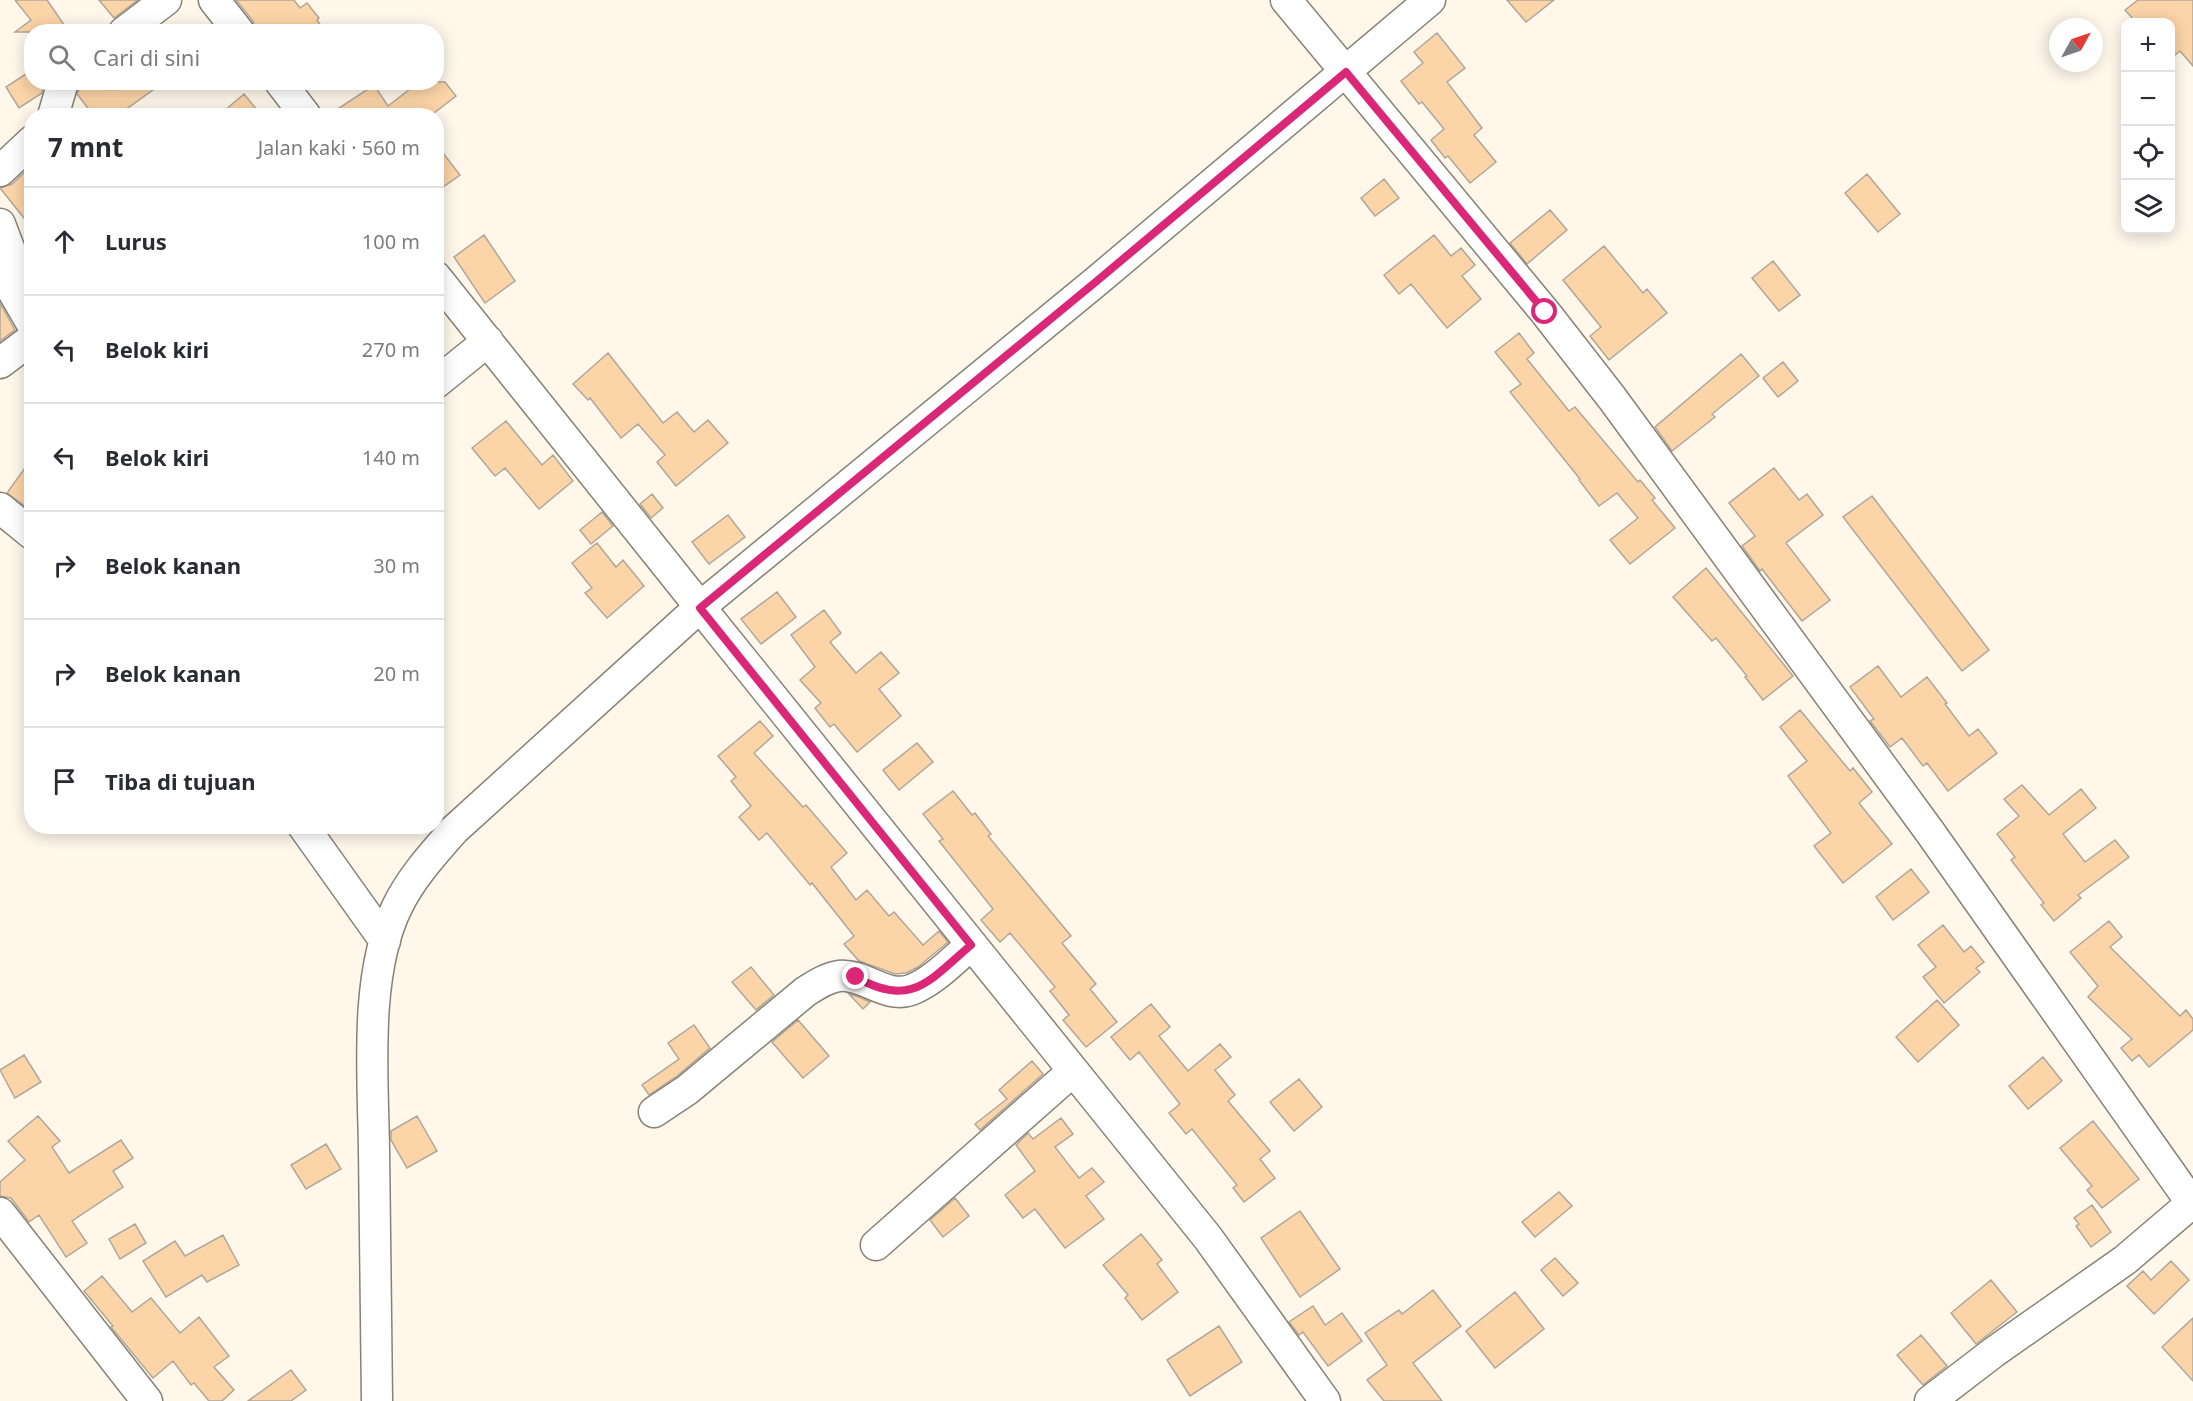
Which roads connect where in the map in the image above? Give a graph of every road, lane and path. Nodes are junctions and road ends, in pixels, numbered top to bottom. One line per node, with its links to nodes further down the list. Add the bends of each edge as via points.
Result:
1 (166, 0): 5 (street)
2 (214, 0): 6 (street)
3 (1286, 0): 7 (street)
4 (1430, 0): 7 (street)
5 (134, 24)
6 (233, 24)
7 (1346, 72): 23 (street); 29 (street, via 1612,398 1930,832)
8 (61, 90): 10 (street)
9 (286, 90): 11 (street)
10 (55, 108)
11 (300, 108)
12 (24, 148): 13 (street)
13 (0, 171)
14 (0, 224): 16 (street, via 11,253 10,286)
15 (444, 287): 17 (street)
16 (24, 310)
17 (488, 341): 20 (street); 23 (street)
18 (24, 345): 19 (street)
19 (0, 363)
20 (444, 377)
21 (0, 508): 22 (street)
22 (24, 528)
23 (700, 608): 25 (street, via 454,830 424,864 397,907); 26 (street)
24 (309, 834): 25 (street)
25 (385, 941): 33 (street, via 377,973 373,1038)
26 (971, 945): 27 (street); 28 (street, via 926,983 909,991 889,991 856,977 825,980)
27 (1073, 1071): 31 (street); 34 (street, via 1208,1238)
28 (654, 1112)
29 (2193, 1204): 35 (street, via 2117,1266)
30 (0, 1213): 32 (street)
31 (876, 1245)
32 (147, 1401)
33 (377, 1401)
34 (1325, 1401)
35 (1930, 1401)

